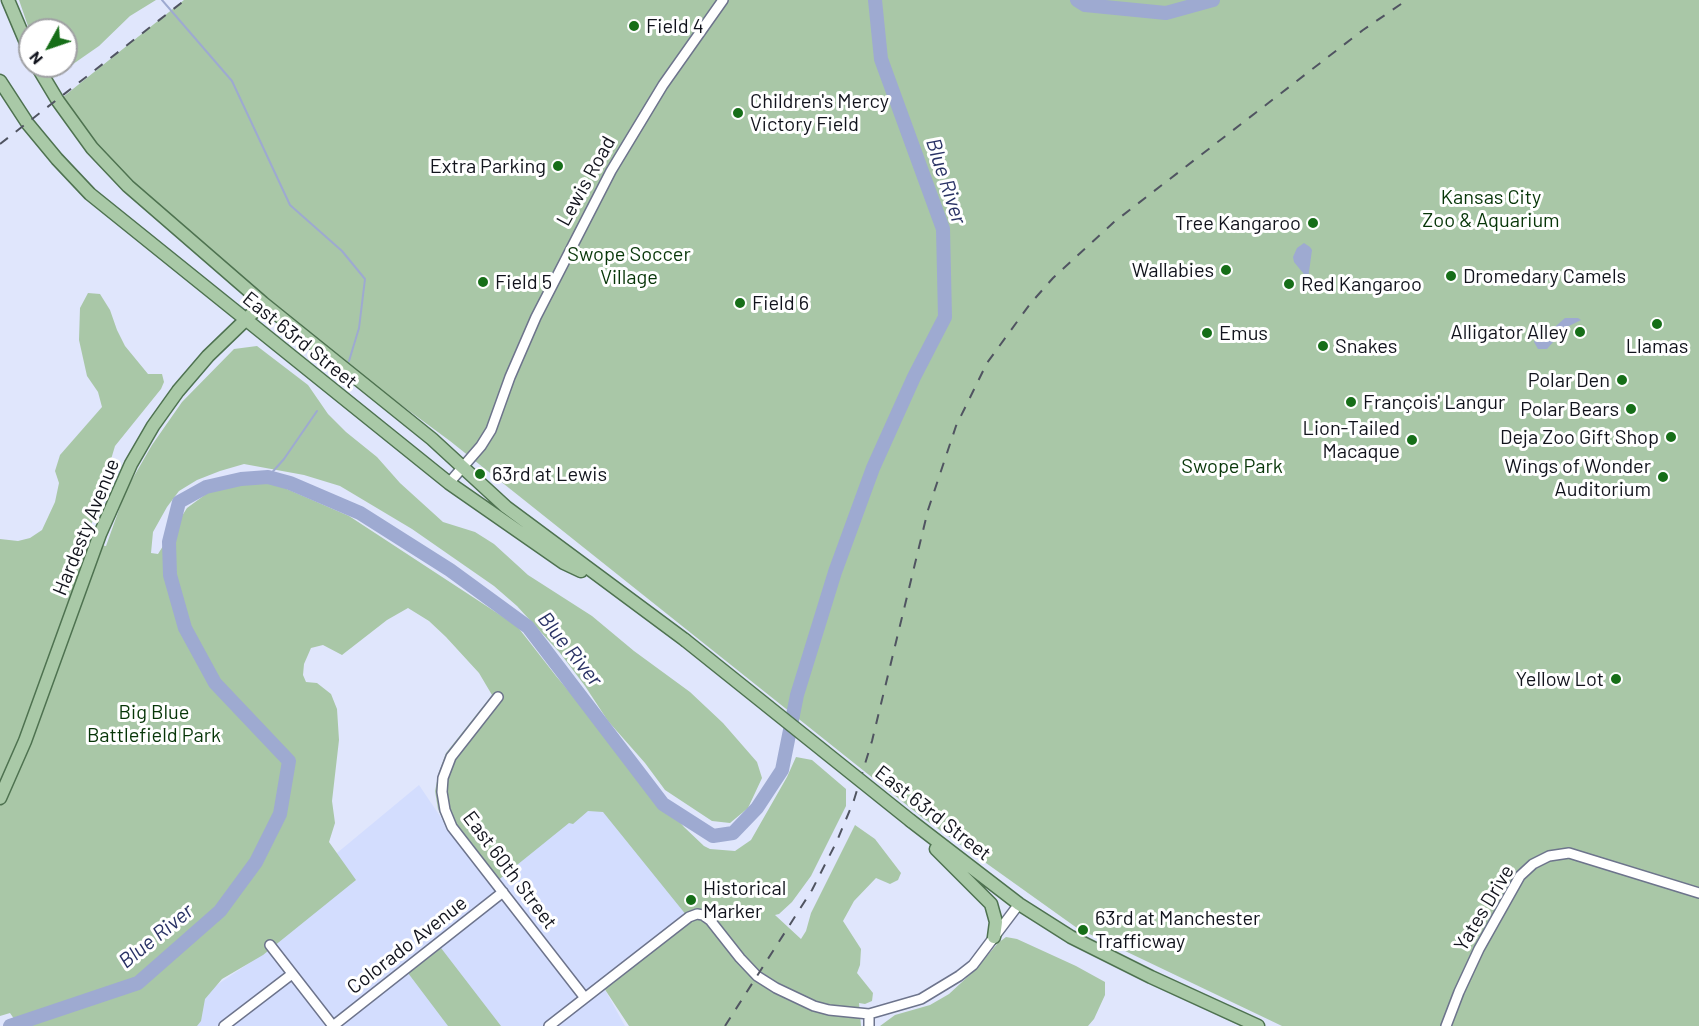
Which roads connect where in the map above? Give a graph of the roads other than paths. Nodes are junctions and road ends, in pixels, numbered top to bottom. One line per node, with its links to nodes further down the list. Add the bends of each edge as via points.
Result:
1 (8, 0): 3 (main road)
2 (723, 0): 8 (street, Lewis Road, via 663,85 611,171 536,317 491,430)
3 (18, 24)
4 (44, 78): 6 (main road, East 63rd Street, via 92,148 128,186)
5 (0, 81): 7 (main road, East 63rd Street, via 28,124 90,194)
6 (263, 303): 7 (main road, Hardesty Avenue); 8 (main road, East 63rd Street)
7 (245, 321): 9 (main road, East 63rd Street); 12 (main road, Hardesty Avenue, via 178,391 132,464 100,534 25,741)
8 (463, 467): 9 (street, Lewis Road); 10 (main road, East 63rd Street, via 533,529)
9 (449, 483): 10 (main road, East 63rd Street, via 564,563)
10 (612, 586): 13 (main road, East 63rd Street, bridge)
11 (498, 697): 14 (street, East 60th Street, via 451,757 442,792 452,827)
12 (0, 798)
13 (911, 821): 16 (main road, East 63rd Street); 17 (main road, via 991,904 996,922)
14 (503, 892): 20 (street, East 60th Street); 23 (street, Colorado Avenue)
15 (1699, 893): 27 (street, Yates Drive, via 1569,853 1533,864 1520,876 1479,949)
16 (1019, 904): 17 (street); 26 (main road, East 63rd Street, via 1071,937)
17 (994, 937): 21 (street, via 973,965 946,986 921,999)
18 (270, 945): 19 (street)
19 (292, 974): 22 (street); 23 (street)
20 (585, 998): 21 (street, via 697,914 710,920 757,976 776,988 822,1008); 24 (street)
21 (869, 1014): 25 (street)
22 (224, 1026)
23 (333, 1026)
24 (549, 1026)
25 (869, 1026)
26 (1258, 1026)
27 (1446, 1026)

